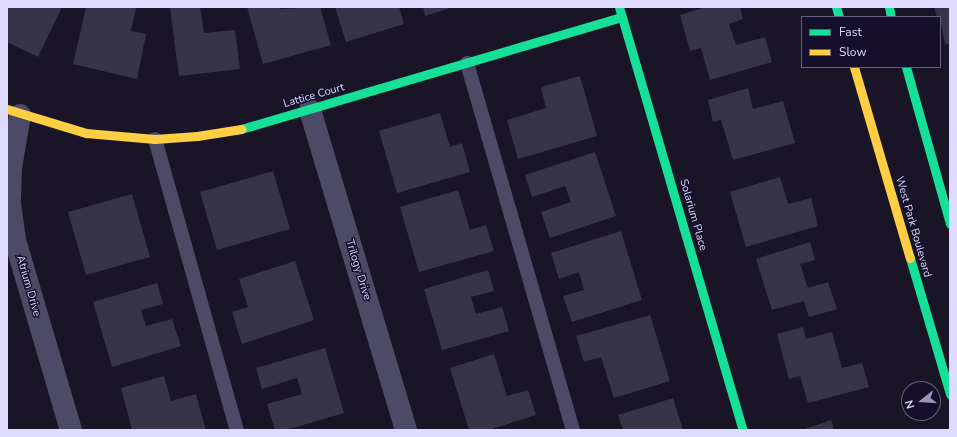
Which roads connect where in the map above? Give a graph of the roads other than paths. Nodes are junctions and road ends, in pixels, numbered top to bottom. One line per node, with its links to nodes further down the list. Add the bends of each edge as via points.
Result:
1 (619, 7): 2 (street, Solarium Place)
2 (622, 17): 3 (street, Lattice Court); 15 (street, Solarium Place)
3 (467, 63): 6 (street, Lattice Court); 14 (lane)
4 (854, 68): 10 (street, West Park Boulevard)
5 (906, 68): 9 (street)
6 (310, 110): 8 (street, Lattice Court, via 236,130); 13 (street, Trilogy Drive)
7 (14, 112): 8 (street, Lattice Court, via 86,133); 11 (street, Atrium Drive, via 10,204 15,240)
8 (155, 139): 12 (lane)
9 (950, 224)
10 (950, 394)
11 (71, 430)
12 (237, 430)
13 (406, 430)
14 (573, 430)
15 (743, 430)

